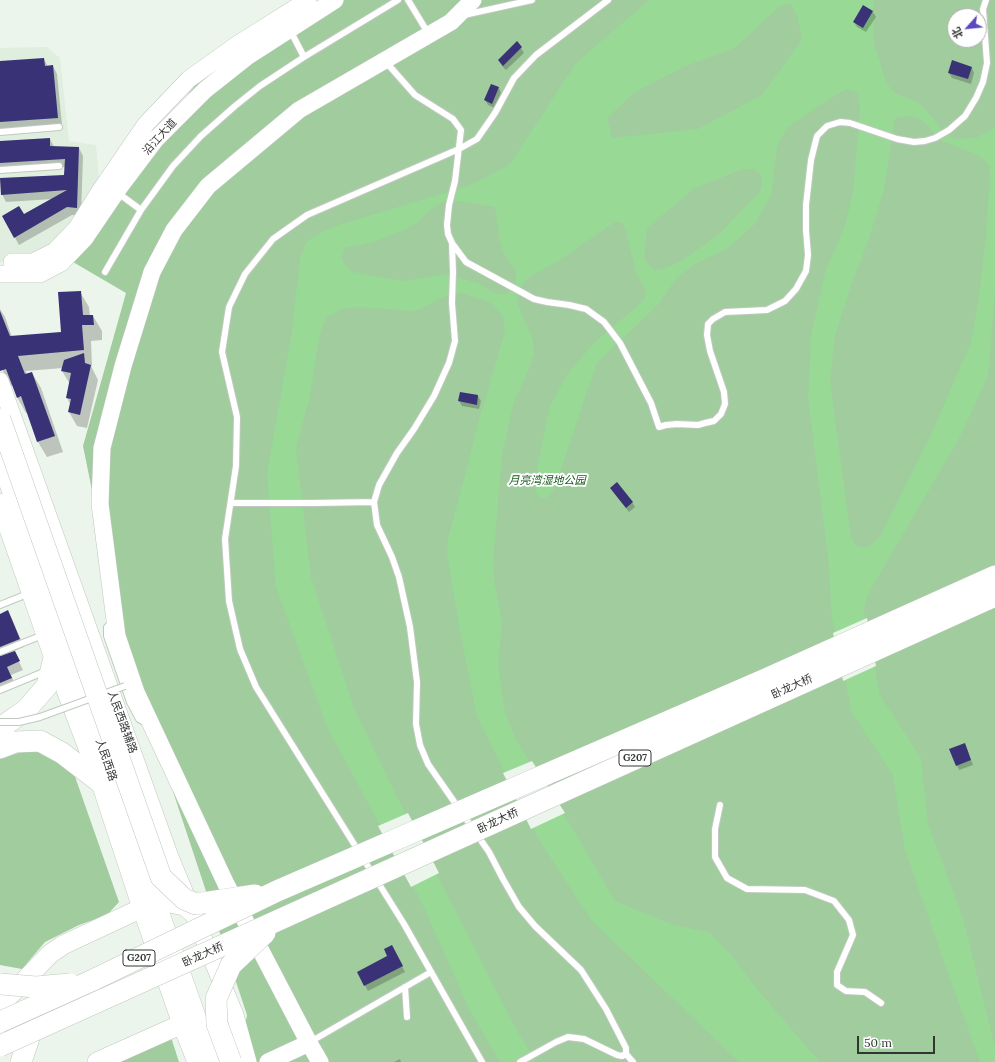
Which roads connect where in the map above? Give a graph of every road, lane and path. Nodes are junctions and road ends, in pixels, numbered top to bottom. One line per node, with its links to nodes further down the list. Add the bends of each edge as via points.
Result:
1 (308, 0): 19 (street, 沿江大道, via 238,44 189,79 146,124)
2 (335, 0): 10 (street, 沿江大道)
3 (398, 0): 12 (lane)
4 (408, 0): 11 (lane)
5 (473, 0): 9 (street)
6 (532, 0): 9 (lane)
7 (608, 0): 16 (lane, via 536,55 514,78 477,139)
8 (986, 0): 21 (lane, via 983,9 986,63 983,82 965,116 949,130 935,138 914,142 840,122 827,126 817,136 811,160 806,205 806,271 796,289 785,301 767,310 725,312 708,324 710,351 724,392 721,414 714,420 698,425 677,424 658,427 651,403 620,343 604,322 586,309 534,299 466,262)
9 (456, 17): 11 (street)
10 (289, 29): 12 (lane); 19 (street, 沿江大道, via 248,56 205,90)
11 (428, 35): 13 (street)
12 (304, 57): 20 (lane, via 234,106 201,136 172,166)
13 (384, 60): 16 (lane, via 415,95 453,119 461,130); 35 (street, via 299,110 208,186 174,230 152,272 123,366 102,448 100,504)
14 (59, 127): 15 (lane)
15 (0, 132)
16 (459, 149): 21 (lane, via 447,225); 30 (lane, via 308,215 273,239 245,274 229,307 222,352 237,417 236,466)
17 (59, 166): 18 (lane)
18 (0, 170)
19 (110, 188): 20 (lane); 22 (street, 沿江大道, via 55,251 33,262); 24 (street, 沿江大道, via 85,238 61,263 40,274)
20 (141, 210): 23 (lane)
21 (452, 243): 28 (lane, via 452,303 456,341 434,396 397,453 379,485)
22 (0, 262)
23 (106, 272)
24 (0, 274)
25 (0, 381): 49 (street, 人民西路辅路, via 170,857)
26 (0, 419): 47 (highway, bridge, via 161,878 184,899 196,904)
27 (0, 458): 48 (main road, 人民西路)
28 (374, 502): 30 (lane); 65 (lane, via 378,525 399,577 410,627 417,682 416,724 420,745 428,764 489,852 519,906 535,926 581,970 606,1009 626,1048)
29 (0, 503): 32 (main road, 人民西路)
30 (231, 503): 52 (lane, via 226,539 229,601 240,648 256,687 404,924)
31 (995, 576): 47 (highway, 卧龙大桥 / G207, bridge, via 766,679)
32 (31, 592): 34 (lane); 36 (main road, 人民西路)
33 (995, 596): 50 (highway, 卧龙大桥 / G207, bridge)
34 (0, 605)
35 (115, 619): 39 (lane, via 107,628 107,636); 42 (street, via 117,636 133,685)
36 (46, 634): 37 (lane); 38 (main road, 人民西路)
37 (0, 652)
38 (53, 663): 40 (lane); 43 (highway, via 47,686 26,710); 45 (main road, 人民西路)
39 (125, 686): 41 (lane, bridge, via 40,717 19,722); 42 (lane, via 139,719)
40 (0, 690)
41 (0, 722)
42 (151, 725): 63 (street, via 226,884)
43 (0, 728)
44 (0, 748): 45 (highway, via 15,742 40,741 62,753)
45 (101, 783): 48 (main road, 人民西路)
46 (720, 805): 57 (lane, via 715,828 714,857 727,878 747,889 805,890 834,901 849,920 853,935 837,972 837,985 846,991 865,992)
47 (277, 891): 53 (highway, 卧龙大桥 / G207, bridge)
48 (149, 905): 49 (street, via 184,907); 56 (main road, via 63,945 50,954 22,984); 60 (main road, 人民西路)
49 (194, 915): 51 (street, 人民西路辅路)
50 (276, 922): 61 (highway, 卧龙大桥 / G207, bridge); 70 (highway, bridge, via 231,966 216,999 217,1024)
51 (217, 969): 60 (street, via 212,987); 62 (street, 人民西路辅路, via 235,1015)
52 (431, 972): 55 (lane); 75 (lane)
53 (91, 981): 54 (highway, bridge, via 36,987); 59 (highway, 卧龙大桥 / G207, bridge)
54 (0, 984)
55 (405, 987): 58 (lane); 63 (lane)
56 (0, 1002)
57 (881, 1003)
58 (407, 1017)
59 (0, 1022)
60 (191, 1026): 67 (main road); 68 (main road, 人民西路); 69 (main road, 人民西路)
61 (31, 1032): 64 (highway, 卧龙大桥 / G207, bridge); 66 (highway)
62 (242, 1042): 71 (street, 人民西路辅路); 72 (street, via 249,1055)
63 (309, 1043): 73 (street); 74 (street)
64 (0, 1046)
65 (626, 1054): 76 (lane, via 617,1055 584,1039 568,1037); 77 (lane)
66 (21, 1062)
67 (97, 1062)
68 (197, 1062)
69 (212, 1062)
70 (230, 1062)
71 (248, 1062)
72 (257, 1062)
73 (268, 1062)
74 (320, 1062)
75 (482, 1062)
76 (520, 1062)
77 (633, 1062)

